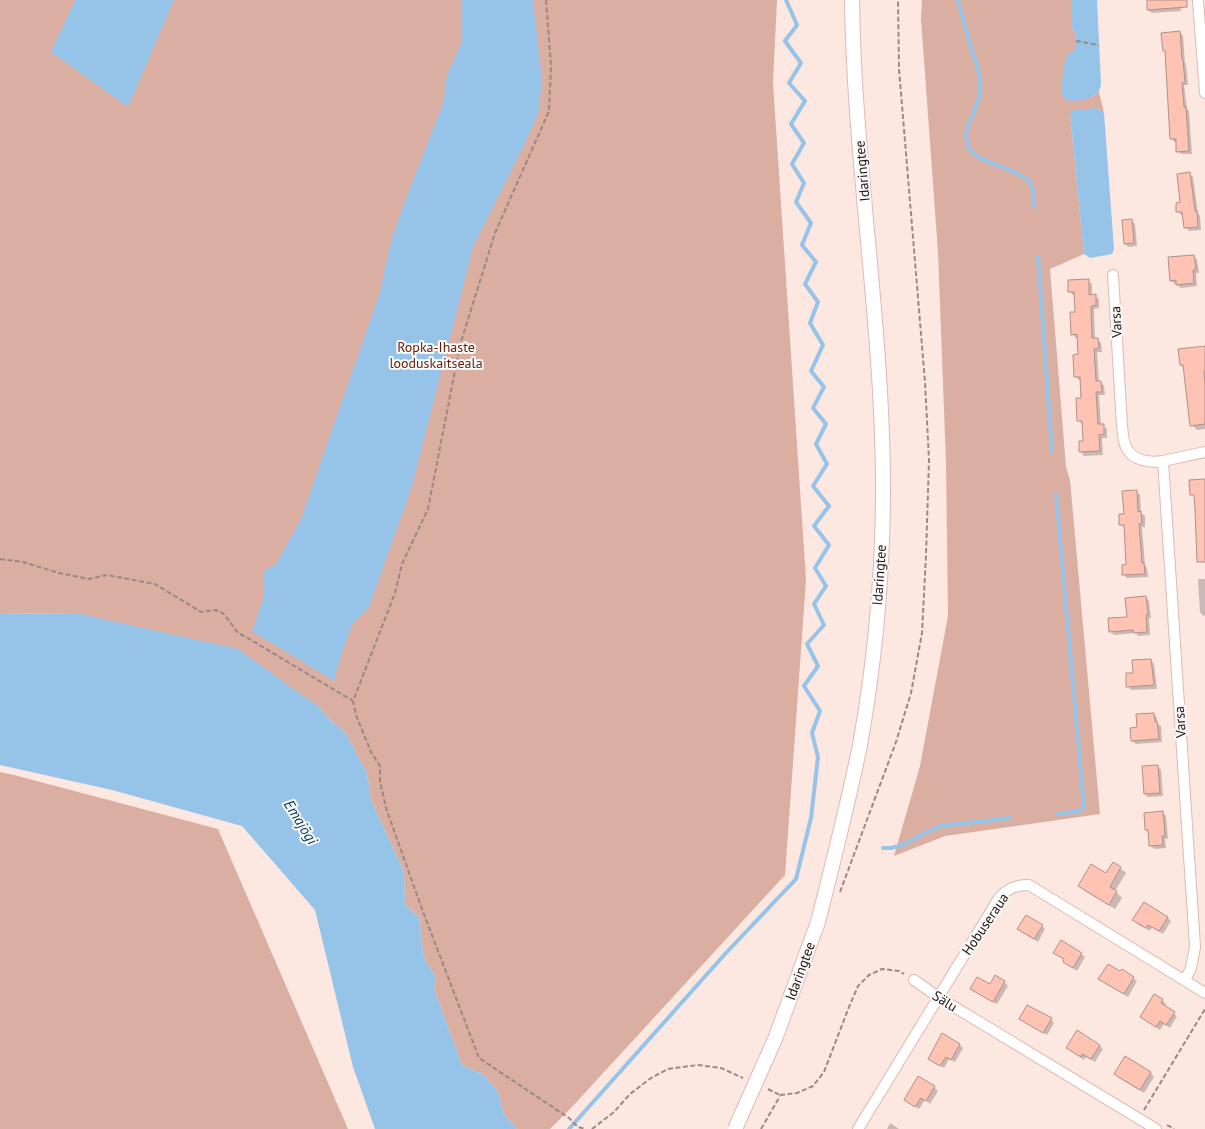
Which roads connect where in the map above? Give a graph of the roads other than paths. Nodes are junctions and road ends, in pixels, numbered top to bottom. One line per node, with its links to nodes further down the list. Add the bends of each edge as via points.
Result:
1 (852, 0): 11 (main road, Idaringtee, bridge, via 857,115 882,408 881,562 872,666 860,744 818,922 775,1039)
2 (1198, 0): 3 (street)
3 (1205, 93)
4 (1113, 275): 6 (street, Varsa, via 1126,448 1145,462)
5 (1205, 452): 6 (street, Varsa)
6 (1163, 461): 8 (street, Varsa, via 1195,947)
7 (914, 980): 10 (street, Sälu)
8 (1185, 980): 9 (street, Hobuseraua); 10 (street, Hobuseraua, via 1029,885 1019,885 1011,887 999,898)
9 (1205, 993)
10 (938, 997): 12 (street, Hobuseraua); 13 (street, Sälu)
11 (735, 1129)
12 (858, 1129)
13 (1156, 1129)

